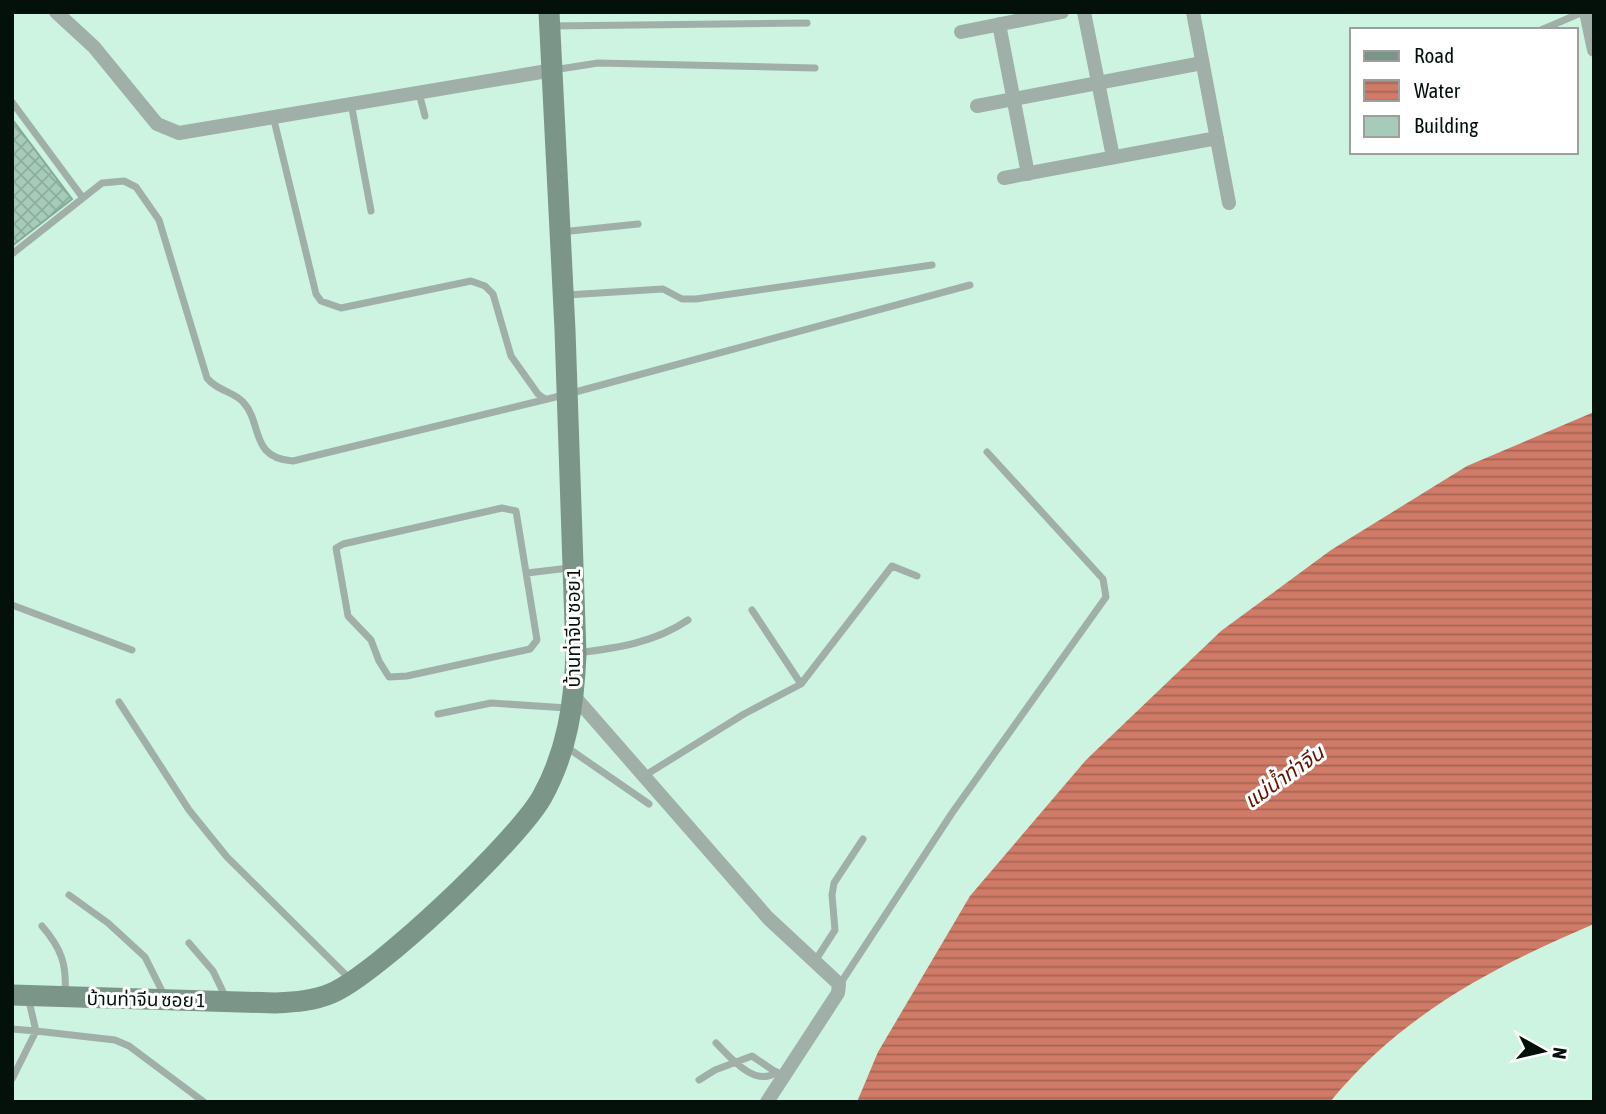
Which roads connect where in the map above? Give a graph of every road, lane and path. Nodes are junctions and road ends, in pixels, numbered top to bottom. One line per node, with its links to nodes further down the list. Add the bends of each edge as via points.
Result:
1 (57, 12): 21 (street, via 168,131 191,133)
2 (1062, 12): 8 (street)
3 (1084, 12): 15 (street)
4 (1193, 12): 12 (street)
5 (1584, 12): 9 (lane); 11 (street)
6 (550, 19): 7 (lane); 14 (street, บ้านท่าจีน ซอย 1)
7 (807, 23)
8 (999, 24): 10 (street); 17 (street)
9 (1546, 28)
10 (961, 32)
11 (1594, 50)
12 (1202, 63): 15 (street); 23 (street)
13 (815, 68): 14 (lane, via 598,64)
14 (552, 70): 16 (street); 31 (street, บ้านท่าจีน ซอย 1)
15 (1098, 83): 17 (street); 24 (street)
16 (419, 92): 19 (street); 22 (lane)
17 (1013, 99): 20 (street); 25 (street)
18 (12, 102): 27 (lane)
19 (351, 102): 21 (street); 29 (lane)
20 (977, 106)
21 (273, 116): 37 (lane, via 321,301 341,308 471,281 485,286 493,294 511,356)
22 (425, 116)
23 (1217, 138): 24 (street); 28 (street)
24 (1113, 157): 25 (street)
25 (1027, 174): 26 (street)
26 (1004, 178)
27 (83, 198): 32 (lane); 37 (lane, via 102,183 115,180 136,187 145,198 159,220 207,378 215,388 243,401 258,439 283,461)
28 (1229, 203)
29 (371, 211)
30 (638, 224): 31 (lane)
31 (561, 232): 35 (street, บ้านท่าจีน ซอย 1)
32 (12, 254)
33 (932, 265): 35 (lane, via 696,299 682,299 663,289)
34 (970, 285): 36 (lane)
35 (563, 295): 36 (street, บ้านท่าจีน ซอย 1)
36 (568, 394): 37 (lane); 39 (street, บ้านท่าจีน ซอย 1)
37 (545, 399)
38 (988, 452): 60 (lane, via 1103,579 1106,597 952,813)
39 (573, 568): 40 (lane); 46 (street, บ้านท่าจีน ซอย 1)
40 (527, 573): 40 (lane, via 538,635 530,649 393,677 382,668 367,634 350,620 335,552 343,544 508,507 516,511)
41 (918, 576): 47 (lane, via 899,567 888,570)
42 (12, 605): 45 (lane)
43 (752, 610): 47 (lane)
44 (688, 620): 46 (lane, via 632,646)
45 (132, 650)
46 (576, 653): 49 (street, บ้านท่าจีน ซอย 1)
47 (801, 684): 52 (lane)
48 (119, 702): 59 (lane, via 164,773 227,857)
49 (573, 702): 50 (lane, via 491,703); 51 (street, บ้านท่าจีน ซอย 1); 52 (street)
50 (438, 714)
51 (565, 746): 53 (lane); 59 (street, บ้านท่าจีน ซอย 1, via 541,799 508,842)
52 (643, 776): 58 (street, via 768,918)
53 (649, 804)
54 (863, 839): 58 (lane, via 834,883 835,930)
55 (69, 895): 63 (lane, via 145,957)
56 (43, 926): 62 (lane, via 63,956)
57 (189, 943): 64 (lane, via 213,971)
58 (816, 961): 60 (street)
59 (352, 981): 64 (street, บ้านท่าจีน ซอย 1, via 302,1002)
60 (839, 985): 69 (street, via 838,993)
61 (20, 995): 62 (street, บ้านท่าจีน ซอย 1); 66 (lane)
62 (64, 997): 63 (street, บ้านท่าจีน ซอย 1)
63 (167, 1000): 64 (street, บ้านท่าจีน ซอย 1)
64 (228, 1001)
65 (12, 1029): 66 (lane)
66 (36, 1031): 70 (lane); 72 (lane, via 114,1040 129,1046)
67 (716, 1043): 68 (lane)
68 (736, 1062): 69 (lane, via 758,1075); 69 (lane, via 756,1056); 71 (lane)
69 (780, 1075): 73 (street)
70 (12, 1079)
71 (699, 1080)
72 (204, 1102)
73 (767, 1102)

